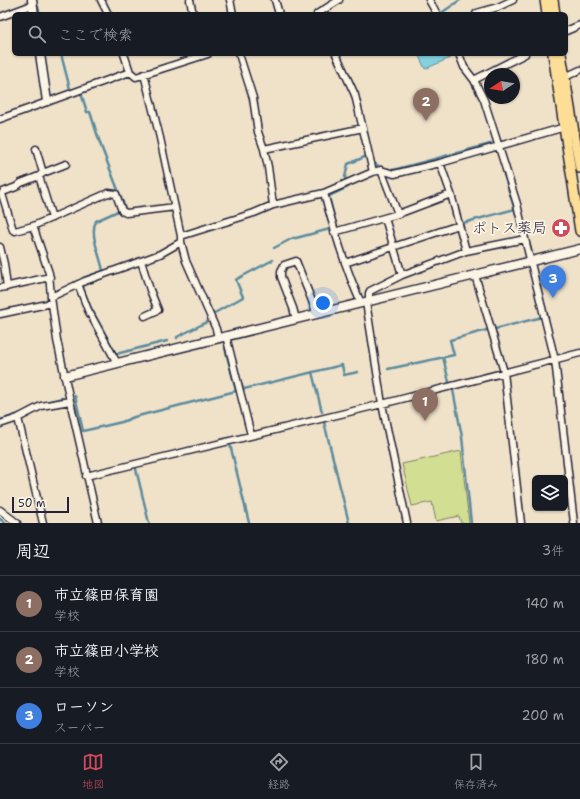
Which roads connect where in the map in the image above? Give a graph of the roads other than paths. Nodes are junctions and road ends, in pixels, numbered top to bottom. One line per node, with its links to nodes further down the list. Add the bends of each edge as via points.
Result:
1 (101, 0): 12 (street)
2 (190, 0): 13 (street)
3 (230, 0): 14 (street)
4 (275, 0): 15 (street)
5 (339, 0): 16 (street)
6 (429, 0): 17 (street)
7 (513, 0): 18 (street)
8 (545, 0): 19 (main road)
9 (553, 0): 20 (main road)
10 (32, 2): 11 (street); 21 (street)
11 (34, 12)
12 (107, 12)
13 (193, 12)
14 (233, 12)
15 (278, 12)
16 (321, 12)
17 (436, 12)
18 (477, 12)
19 (547, 12)
20 (555, 12)
21 (0, 17)
22 (580, 25): 23 (street)
23 (568, 30)
24 (40, 56): 38 (street)
25 (125, 56): 34 (street)
26 (199, 56): 35 (street)
27 (240, 56): 45 (street, via 253,98 258,132)
28 (337, 56): 41 (street, via 355,94)
29 (459, 56): 37 (street)
30 (521, 56): 37 (street)
31 (553, 56): 40 (main road)
32 (561, 56): 36 (main road)
33 (580, 70): 36 (street)
34 (130, 72): 35 (street, via 136,77); 38 (street)
35 (144, 74): 55 (street)
36 (565, 78): 43 (main road)
37 (474, 80): 42 (street, via 484,100)
38 (47, 101): 39 (street)
39 (0, 119)
40 (565, 127): 42 (street); 61 (main road)
41 (363, 128): 45 (street); 50 (street)
42 (499, 146): 46 (street); 64 (street)
43 (578, 148): 48 (main road)
44 (36, 149): 51 (street)
45 (264, 149): 54 (street)
46 (440, 163): 49 (street, via 394,174); 53 (street)
47 (66, 164): 51 (street)
48 (580, 168)
49 (381, 170): 50 (street); 56 (street)
50 (373, 172): 52 (street)
51 (41, 175): 57 (street); 60 (street, via 2,194 13,230)
52 (324, 193): 54 (street); 62 (street)
53 (451, 194): 56 (street); 59 (street)
54 (273, 205): 63 (street)
55 (175, 207): 57 (street, via 126,213 122,211 116,194 112,193); 63 (street)
56 (398, 214): 58 (street)
57 (52, 218): 60 (street)
58 (385, 218): 62 (street); 66 (street)
59 (459, 225): 66 (street); 68 (street)
60 (33, 226): 74 (street)
61 (580, 231)
62 (334, 232): 71 (street)
63 (181, 239): 69 (street, via 160,254); 83 (street, via 186,262)
64 (525, 239): 68 (street); 70 (street)
65 (0, 247): 76 (street, via 4,264)
66 (394, 247): 71 (street); 72 (street)
67 (580, 249): 70 (street)
68 (466, 251): 72 (street)
69 (141, 261): 75 (street); 81 (street, via 158,310)
70 (531, 262): 73 (street); 85 (street)
71 (345, 263): 78 (street, via 355,289)
72 (402, 275): 78 (street, via 370,291)
73 (475, 276): 78 (street); 87 (street)
74 (50, 277): 76 (street); 77 (street)
75 (78, 284): 77 (street); 86 (street, via 88,310)
76 (3, 287)
77 (52, 300): 79 (street); 88 (street)
78 (366, 302): 80 (street); 90 (street)
79 (0, 314)
80 (316, 314): 82 (street); 82 (street, via 296,261 284,265 280,277)
81 (145, 316)
82 (296, 319): 83 (street)
83 (222, 337): 86 (street); 93 (street)
84 (580, 354): 85 (street)
85 (555, 360): 87 (street); 101 (street)
86 (117, 363): 88 (street)
87 (504, 372): 90 (street); 100 (street)
88 (65, 376): 89 (street)
89 (70, 401): 91 (street, via 42,406); 94 (street)
90 (382, 404): 93 (street); 99 (street)
91 (18, 418): 92 (street); 97 (street)
92 (0, 424)
93 (251, 435): 94 (street)
94 (86, 476): 98 (street)
95 (0, 510): 96 (street)
96 (17, 523)
97 (43, 523)
98 (98, 523)
99 (406, 523)
100 (521, 523)
101 (574, 523)

